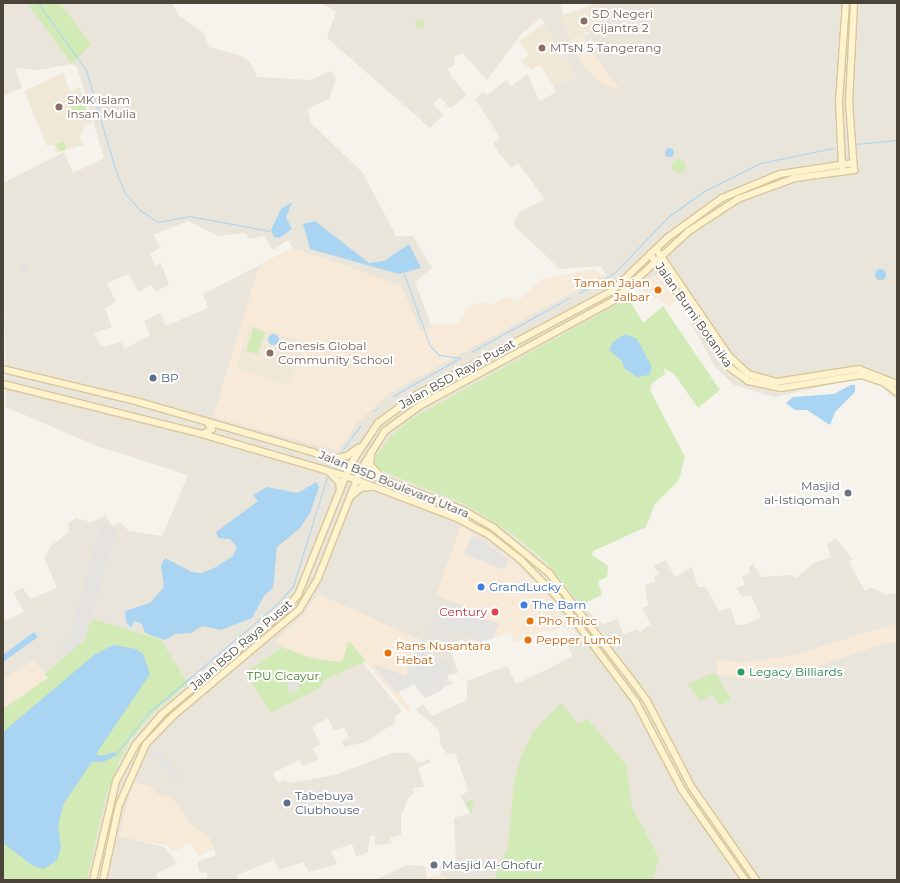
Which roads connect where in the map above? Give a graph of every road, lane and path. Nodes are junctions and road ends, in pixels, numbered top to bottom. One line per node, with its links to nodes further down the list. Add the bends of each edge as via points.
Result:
1 (846, 3): 4 (main road)
2 (854, 3): 3 (main road)
3 (849, 130): 4 (main road); 5 (main road)
4 (839, 131): 6 (main road)
5 (853, 163): 6 (main road, Jalan BSD Raya Pusat); 7 (main road, Jalan BSD Raya Pusat, via 854,170)
6 (842, 164): 7 (main road); 8 (main road, Jalan BSD Raya Pusat, via 780,174 751,184 695,215)
7 (842, 171): 10 (main road, Jalan BSD Raya Pusat, via 781,182 738,199 688,231)
8 (656, 249): 9 (main road, Jalan BSD Raya Pusat); 10 (main road, Jalan Bumi Botanika)
9 (650, 254): 10 (main road, Jalan Bumi Botanika); 11 (main road, Jalan BSD Raya Pusat, via 612,291)
10 (660, 260): 12 (main road, Jalan BSD Raya Pusat, via 614,300); 14 (main road, Jalan Bumi Botanika, via 738,375 772,388)
11 (491, 355): 12 (main road); 20 (main road, Jalan BSD Raya Pusat, via 393,409)
12 (496, 365): 21 (main road, Jalan BSD Raya Pusat, via 399,418)
13 (3, 369): 18 (main road, Jalan BSD Boulevard Utara)
14 (818, 379): 16 (main road, Jalan Bumi Botanika, via 859,369); 17 (main road, Jalan Bumi Botanika, via 861,375 884,382)
15 (3, 384): 19 (main road, Jalan BSD Boulevard Utara)
16 (897, 384)
17 (897, 392)
18 (207, 422): 19 (main road, via 212,430); 22 (main road, Jalan BSD Boulevard Utara)
19 (202, 434): 24 (main road, Jalan BSD Boulevard Utara)
20 (365, 439): 22 (main road, via 347,456); 23 (main road, Jalan BSD Raya Pusat)
21 (372, 450): 25 (main road, Jalan BSD Raya Pusat); 27 (main road, via 370,465)
22 (326, 457): 23 (main road, Jalan BSD Boulevard Utara)
23 (350, 465): 25 (main road, Jalan BSD Boulevard Utara); 26 (main road, Jalan BSD Raya Pusat)
24 (323, 469): 26 (main road, Jalan BSD Boulevard Utara); 31 (main road, via 339,482)
25 (361, 469): 27 (main road, Jalan BSD Boulevard Utara); 28 (main road, Jalan BSD Raya Pusat)
26 (346, 476): 28 (main road, Jalan BSD Boulevard Utara); 31 (main road, Jalan BSD Raya Pusat)
27 (386, 479): 37 (main road, Jalan BSD Boulevard Utara, via 463,510 494,528 549,572 647,701 691,786)
28 (356, 480): 29 (main road, Jalan BSD Boulevard Utara); 30 (main road, Jalan BSD Raya Pusat)
29 (377, 487): 30 (main road, via 361,488); 36 (main road, Jalan BSD Boulevard Utara, via 476,528 520,558 542,580 636,702 682,790)
30 (349, 498): 33 (main road, Jalan BSD Raya Pusat, via 306,601)
31 (336, 503): 32 (main road, Jalan BSD Raya Pusat, via 298,594 284,611)
32 (223, 662): 33 (main road); 34 (main road, Jalan BSD Raya Pusat, via 161,715 136,744 116,781)
33 (230, 670): 35 (main road, Jalan BSD Raya Pusat, via 173,716 143,750 119,805)
34 (93, 880)
35 (103, 880)
36 (745, 880)
37 (756, 880)

